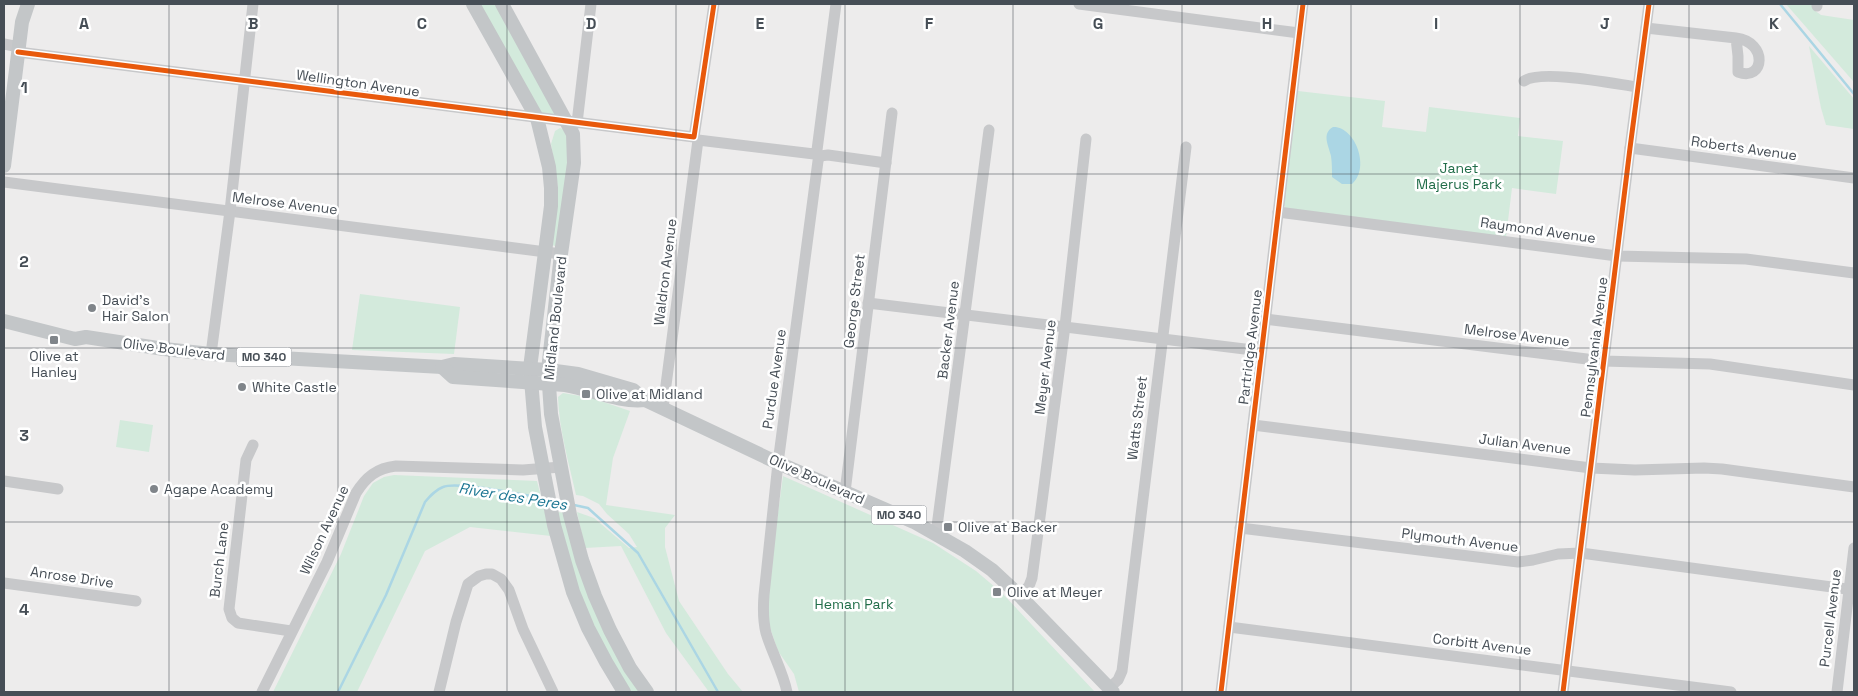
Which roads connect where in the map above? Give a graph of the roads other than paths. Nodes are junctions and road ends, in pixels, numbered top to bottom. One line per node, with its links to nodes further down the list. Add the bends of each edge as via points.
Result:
1 (28, 4): 15 (main road)
2 (253, 4): 16 (street)
3 (473, 4): 20 (main road, Midland Boulevard)
4 (502, 4): 21 (main road, Midland Boulevard)
5 (591, 4): 21 (street)
6 (714, 4): 23 (street, Waldron Avenue)
7 (836, 4): 28 (street, Purdue Avenue)
8 (1079, 4): 12 (street)
9 (1303, 4): 12 (street, Partridge Avenue)
10 (1649, 4): 11 (street, Pennsylvania Avenue)
11 (1646, 28): 13 (street); 18 (street, Pennsylvania Avenue)
12 (1299, 33): 34 (street, Partridge Avenue)
13 (1736, 38)
14 (4, 44): 15 (street, Wellington Avenue)
15 (18, 49): 16 (street, Wellington Avenue); 25 (main road)
16 (246, 80): 20 (street, Wellington Avenue); 33 (street)
17 (1524, 81): 18 (street, via 1529,77 1548,75)
18 (1638, 87): 27 (street, Pennsylvania Avenue)
19 (892, 113): 29 (street, George Street)
20 (537, 118): 21 (street, Wellington Avenue); 35 (main road, Midland Boulevard, via 551,188)
21 (572, 122): 23 (street, Wellington Avenue); 36 (main road, Midland Boulevard, via 574,163)
22 (989, 130): 41 (street, Backer Avenue)
23 (696, 138): 28 (street, Wellington Avenue); 55 (street, Waldron Avenue)
24 (1086, 139): 44 (street, Meyer Avenue)
25 (5, 146): 30 (main road)
26 (1186, 147): 46 (street, Watts Street)
27 (1630, 148): 31 (street, Roberts Avenue); 37 (street, Pennsylvania Avenue)
28 (817, 155): 29 (street, Wellington Avenue); 58 (street, Purdue Avenue)
29 (886, 162): 39 (street, George Street)
30 (4, 166)
31 (1854, 178)
32 (4, 182): 33 (street, Melrose Avenue)
33 (230, 211): 35 (street, Melrose Avenue); 48 (street)
34 (1278, 212): 37 (street, Raymond Avenue); 42 (street, Partridge Avenue)
35 (544, 251): 36 (street, Melrose Avenue); 51 (main road, Midland Boulevard)
36 (561, 254): 52 (main road, Midland Boulevard)
37 (1616, 256): 38 (street, Raymond Avenue, via 1746,259); 49 (street, Pennsylvania Avenue)
38 (1854, 273)
39 (868, 303): 41 (street); 65 (street, George Street)
40 (4, 312): 45 (main road, Olive Boulevard / MO 340, via 80,330)
41 (965, 314): 44 (street); 67 (street, Backer Avenue)
42 (1265, 319): 47 (street, Partridge Avenue); 49 (street, Melrose Avenue)
43 (4, 321): 45 (main road, Olive Boulevard / MO 340, via 75,339)
44 (1065, 326): 46 (street); 72 (street, Meyer Avenue, via 1032,578)
45 (86, 337): 48 (main road, Olive Boulevard / MO 340)
46 (1161, 338): 47 (street); 77 (street, Watts Street, via 1122,671)
47 (1261, 351): 56 (street, Partridge Avenue)
48 (211, 354): 50 (main road, Olive Boulevard / MO 340)
49 (1603, 361): 54 (street, Melrose Avenue, via 1710,364); 60 (street, Pennsylvania Avenue)
50 (442, 367): 51 (main road, Olive Boulevard / MO 340, via 454,364); 53 (main road, Olive Boulevard / MO 340, via 453,377)
51 (530, 368): 52 (main road, Olive Boulevard / MO 340); 53 (main road, Midland Boulevard)
52 (548, 377): 53 (main road, Olive Boulevard / MO 340); 55 (main road, Olive Boulevard / MO 340, via 630,402 645,400); 59 (main road, Midland Boulevard)
53 (530, 382): 61 (main road, Midland Boulevard)
54 (1854, 385)
55 (663, 408): 58 (main road, Olive Boulevard / MO 340)
56 (1253, 425): 60 (street, Julian Avenue); 66 (street, Partridge Avenue)
57 (253, 445): 75 (street, Burch Lane, via 246,460 228,609 238,623)
58 (778, 463): 65 (main road, Olive Boulevard / MO 340); 83 (street, Purdue Avenue, via 763,608 766,633)
59 (561, 467): 61 (street, Wilson Avenue); 82 (main road, Midland Boulevard, via 570,515 595,596 630,668)
60 (1591, 468): 63 (street, Julian Avenue, via 1722,469); 69 (street, Pennsylvania Avenue)
61 (543, 469): 75 (street, Wilson Avenue, via 396,466 372,474 356,493 327,562); 81 (main road, Midland Boulevard, via 573,592)
62 (4, 481): 64 (street)
63 (1854, 487)
64 (58, 489)
65 (845, 492): 67 (main road, Olive Boulevard / MO 340)
66 (1240, 528): 69 (street, Plymouth Avenue, via 1518,562 1558,554); 74 (street, Partridge Avenue)
67 (936, 534): 72 (main road, Olive Boulevard / MO 340, via 985,566)
68 (1854, 548): 71 (street, Purcell Avenue)
69 (1581, 554): 71 (street, Plymouth Avenue); 76 (street, Pennsylvania Avenue)
70 (4, 583): 73 (street, Anrose Drive)
71 (1852, 589): 87 (street, Purcell Avenue)
72 (1020, 596): 77 (main road, Olive Boulevard / MO 340)
73 (136, 601)
74 (1229, 627): 76 (street, Corbitt Avenue); 84 (street, Partridge Avenue)
75 (291, 632): 78 (street, Wilson Avenue)
76 (1566, 670): 85 (street, Pennsylvania Avenue); 86 (street, Corbitt Avenue)
77 (1111, 690)
78 (262, 692)
79 (439, 692): 80 (street, via 468,584 486,574 501,579 509,590 523,629)
80 (553, 692)
81 (624, 692)
82 (647, 692)
83 (787, 692)
84 (1221, 692)
85 (1563, 692)
86 (1731, 692)
87 (1837, 692)

